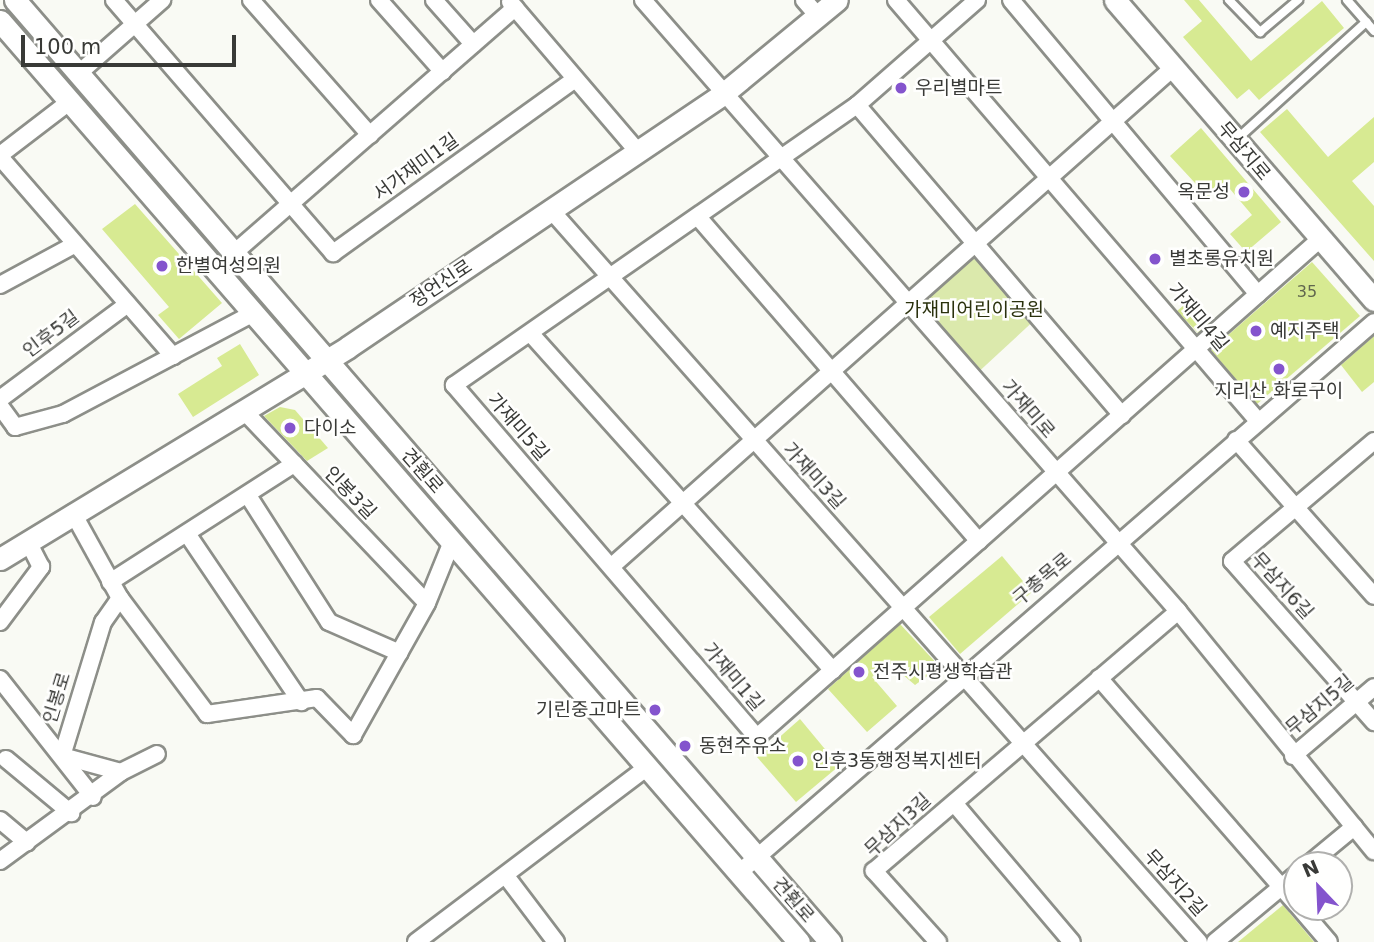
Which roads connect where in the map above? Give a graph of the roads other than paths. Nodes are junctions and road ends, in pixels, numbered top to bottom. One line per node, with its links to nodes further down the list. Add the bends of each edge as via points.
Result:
1 (15, 0): 26 (street, 견훤로)
2 (114, 0): 20 (street, 서가재미1길)
3 (162, 0): 20 (street)
4 (251, 0): 32 (street)
5 (379, 0): 25 (street)
6 (434, 0): 23 (street)
7 (643, 0): 28 (street, 가재미로)
8 (837, 0): 17 (street, 정언신로)
9 (896, 0): 22 (street, 가재미4길)
10 (977, 0): 22 (street, 가재미5길)
11 (1011, 0): 31 (street)
12 (1115, 0): 24 (street, 무삼지로)
13 (1229, 0): 14 (lane, via 1260,32)
14 (1298, 0)
15 (1347, 0): 19 (lane)
16 (511, 4): 23 (street); 27 (street)
17 (811, 8): 28 (street, 정언신로)
18 (0, 21): 29 (street, 견훤로)
19 (1366, 22): 21 (lane); 33 (lane)
20 (135, 24): 26 (street); 38 (street, 서가재미1길)
21 (1374, 31)
22 (934, 42): 30 (street, 가재미5길); 37 (street, 가재미4길)
23 (473, 44): 25 (street)
24 (1173, 68): 31 (street); 33 (street, 무삼지로)
25 (443, 72): 32 (street)
26 (79, 73): 44 (street, 견훤로)
27 (575, 79): 34 (street); 38 (street, 서가재미1길, via 333,253)
28 (724, 93): 34 (street, 정언신로); 36 (street, 가재미로)
29 (69, 102): 35 (street); 51 (street, 견훤로)
30 (857, 105): 36 (street, 가재미5길); 42 (street)
31 (1111, 124): 37 (street); 47 (street)
32 (370, 135): 38 (street)
33 (1235, 141): 41 (street, 무삼지로)
34 (638, 152): 39 (street, 정언신로)
35 (0, 156): 43 (street)
36 (781, 158): 40 (street, 가재미5길); 49 (street, 가재미로)
37 (1052, 176): 42 (street); 54 (street, 가재미4길)
38 (292, 205): 44 (street)
39 (550, 209): 45 (street); 56 (street, 정언신로)
40 (698, 217): 45 (street, 가재미5길); 57 (street)
41 (1319, 240): 47 (street, 가재미1길); 48 (street, 무삼지로)
42 (979, 244): 49 (street); 61 (street)
43 (74, 245): 46 (street); 50 (street)
44 (234, 254): 56 (street, 견훤로)
45 (611, 278): 53 (street, 가재미5길); 63 (street, 가재미3길)
46 (0, 285)
47 (1258, 294): 54 (street, 가재미1길)
48 (1374, 300)
49 (908, 303): 57 (street, 가재미3길); 67 (street, 가재미로)
50 (128, 304): 55 (street); 58 (street, 인후5길)
51 (254, 313): 55 (street); 56 (street, 견훤로)
52 (1374, 322): 62 (street, 구총목로)
53 (531, 334): 69 (street); 78 (street, 가재미5길, via 454,385)
54 (1196, 348): 61 (street, 가재미1길); 62 (street, 가재미4길)
55 (173, 356): 59 (street, via 51,417 15,427)
56 (317, 366): 60 (street, 정언신로); 76 (street, 견훤로); 110 (street, 견훤로)
57 (834, 369): 63 (street, 가재미3길); 73 (street)
58 (0, 399)
59 (0, 406)
60 (244, 411): 66 (street, 인봉3길); 71 (street, 정언신로)
61 (1122, 415): 67 (street, 가재미1길)
62 (1258, 422): 64 (street, 구총목로)
63 (754, 440): 69 (street, 가재미3길); 83 (street, 가재미3길)
64 (1236, 440): 70 (street); 75 (street, 구총목로)
65 (1372, 446): 70 (street, 무삼지6길)
66 (294, 464): 68 (street); 82 (street, 인봉3길)
67 (1056, 472): 73 (street, 가재미1길); 75 (street, 가재미로)
68 (249, 497): 72 (street); 86 (street, via 329,622)
69 (684, 503): 78 (street, 가재미3길); 87 (street)
70 (1296, 507): 80 (street); 93 (street, 무삼지6길, via 1232,561)
71 (73, 513): 74 (street, 정언신로); 79 (street)
72 (188, 535): 79 (street); 92 (street)
73 (979, 541): 83 (street, 가재미1길)
74 (28, 542): 77 (street, 정언신로); 85 (street, via 41,567)
75 (1117, 542): 84 (street, 가재미로); 88 (street, 구총목로)
76 (451, 544): 82 (street); 100 (street, 견훤로)
77 (0, 559)
78 (612, 566): 87 (street, 가재미1길, via 757,737)
79 (110, 582): 81 (street)
80 (1369, 591)
81 (120, 598): 92 (street, via 207,714); 97 (street, 인봉로, via 103,622)
82 (427, 603): 86 (street)
83 (903, 608): 87 (street, 가재미1길); 88 (street)
84 (1178, 611): 89 (street, 무삼지3길); 98 (street, 가재미로)
85 (0, 621)
86 (400, 653): 92 (street, via 354,735 317,698)
87 (833, 670)
88 (962, 674): 95 (street); 110 (street, 구총목로)
89 (1099, 678): 95 (street, 무삼지3길); 114 (street)
90 (0, 679): 97 (street)
91 (1374, 687): 93 (street, 무삼지5길)
92 (302, 702)
93 (1357, 702): 94 (street); 98 (street, 무삼지5길)
94 (1374, 722)
95 (1022, 743): 103 (street, 무삼지3길); 122 (street, 무삼지2길)
96 (157, 754): 101 (street)
97 (61, 756): 101 (street); 102 (street)
98 (1293, 756): 106 (street, 가재미로)
99 (6, 759): 104 (street)
100 (647, 767): 112 (street, 견훤로); 113 (street)
101 (121, 772): 102 (street)
102 (93, 797): 104 (street)
103 (954, 803): 120 (street, 무삼지3길, via 874,871); 121 (street, 무삼지3길)
104 (71, 813): 107 (street)
105 (0, 820): 107 (street)
106 (1354, 827): 108 (street); 109 (street, 가재미로)
107 (27, 843): 111 (street)
108 (1325, 851)
109 (1374, 852)
110 (755, 856): 112 (street, 구총목로); 119 (street, 견훤로)
111 (0, 861)
112 (740, 872): 118 (street, 견훤로)
113 (506, 876): 116 (street); 117 (street)
114 (1281, 887): 123 (street)
115 (1311, 921): 124 (street)
116 (416, 942)
117 (556, 942)
118 (799, 942)
119 (830, 942)
120 (938, 942)
121 (1072, 942)
122 (1199, 942)
123 (1215, 942)
124 (1329, 942)

